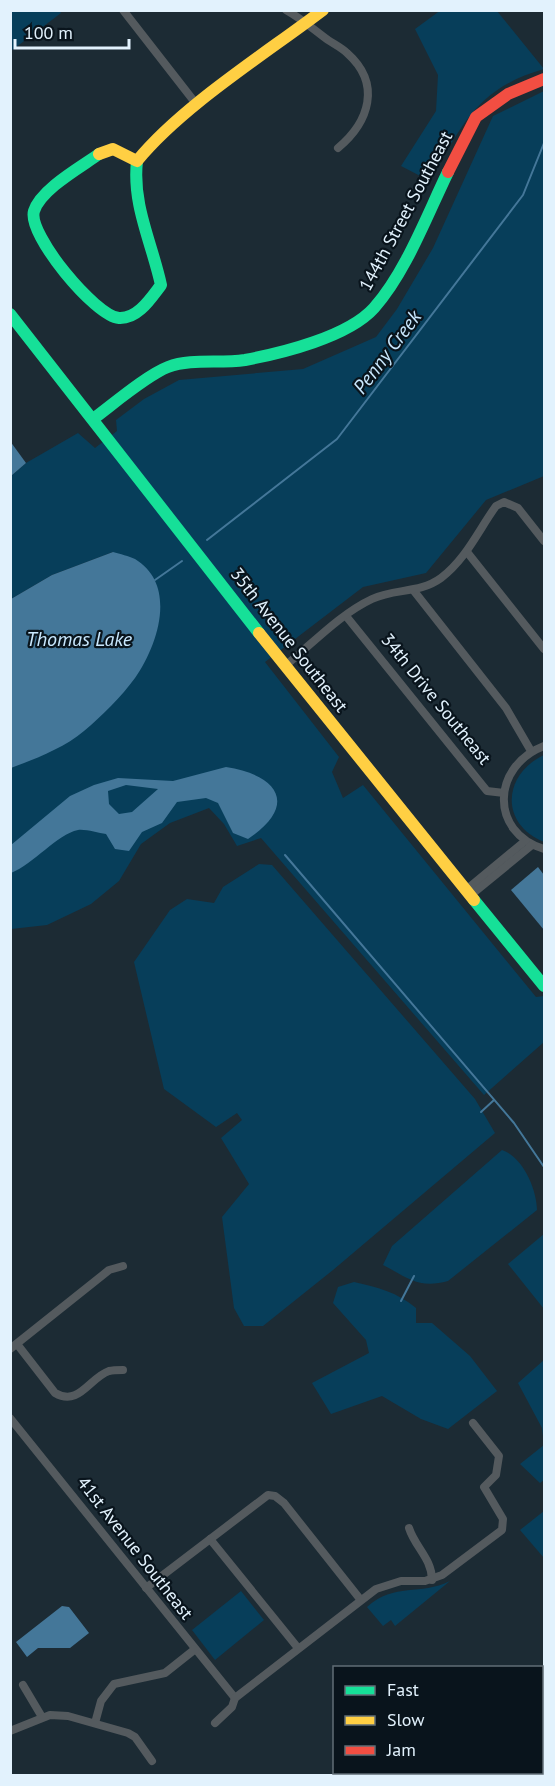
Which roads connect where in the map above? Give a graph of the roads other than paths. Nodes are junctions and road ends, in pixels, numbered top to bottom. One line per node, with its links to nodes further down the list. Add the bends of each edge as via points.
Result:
1 (123, 10): 6 (street)
2 (286, 10): 4 (street)
3 (323, 10): 4 (street)
4 (308, 22): 6 (street); 7 (street, via 348,53 367,82 368,102 362,123)
5 (544, 79): 10 (street, 144th Street Southeast, via 498,97 476,117 394,280 360,321 333,336 244,360 182,363 165,368)
6 (197, 105): 8 (street)
7 (338, 148)
8 (137, 161): 8 (street, via 134,193 161,285 151,301 119,319 101,313 39,236 32,220 36,207 47,194 102,152 113,149)
9 (10, 314): 10 (street, 35th Avenue Southeast)
10 (93, 419): 16 (street, 35th Avenue Southeast)
11 (544, 541): 12 (street, via 518,508 504,502 496,506)
12 (467, 552): 13 (street, via 440,579); 15 (street)
13 (414, 591): 14 (street, via 370,599); 18 (street, via 506,708)
14 (346, 616): 16 (street); 19 (street, 34th Drive Southeast, via 487,791)
15 (544, 649)
16 (285, 666): 22 (street, 35th Avenue Southeast)
17 (544, 746): 18 (street)
18 (531, 751): 19 (street, via 515,765)
19 (504, 793): 20 (street, via 507,816)
20 (529, 843): 21 (street); 22 (street)
21 (544, 849)
22 (469, 892): 23 (street, 35th Avenue Southeast)
23 (544, 986)
24 (123, 1266): 25 (street, via 110,1270)
25 (14, 1347): 26 (street, via 60,1396 75,1396 108,1371)
26 (123, 1370)
27 (10, 1418): 32 (street, 41st Avenue Southeast)
28 (473, 1423): 31 (street, via 499,1456 496,1475 484,1486 503,1519 502,1530 452,1570)
29 (409, 1528): 31 (street, via 432,1567)
30 (210, 1539): 32 (street); 33 (street, via 268,1495 275,1496); 34 (street)
31 (432, 1580): 33 (street, via 392,1583)
32 (146, 1588): 35 (street, 41st Avenue Southeast)
33 (360, 1599): 34 (street)
34 (298, 1648): 37 (street)
35 (194, 1650): 37 (street, 41st Avenue Southeast); 40 (street, via 165,1673 114,1684 101,1701)
36 (23, 1684): 38 (street)
37 (235, 1698): 39 (street, via 232,1707)
38 (42, 1717): 40 (street, via 59,1715); 41 (street)
39 (216, 1723)
40 (95, 1724): 42 (street, via 135,1737)
41 (10, 1731)
42 (152, 1761)

